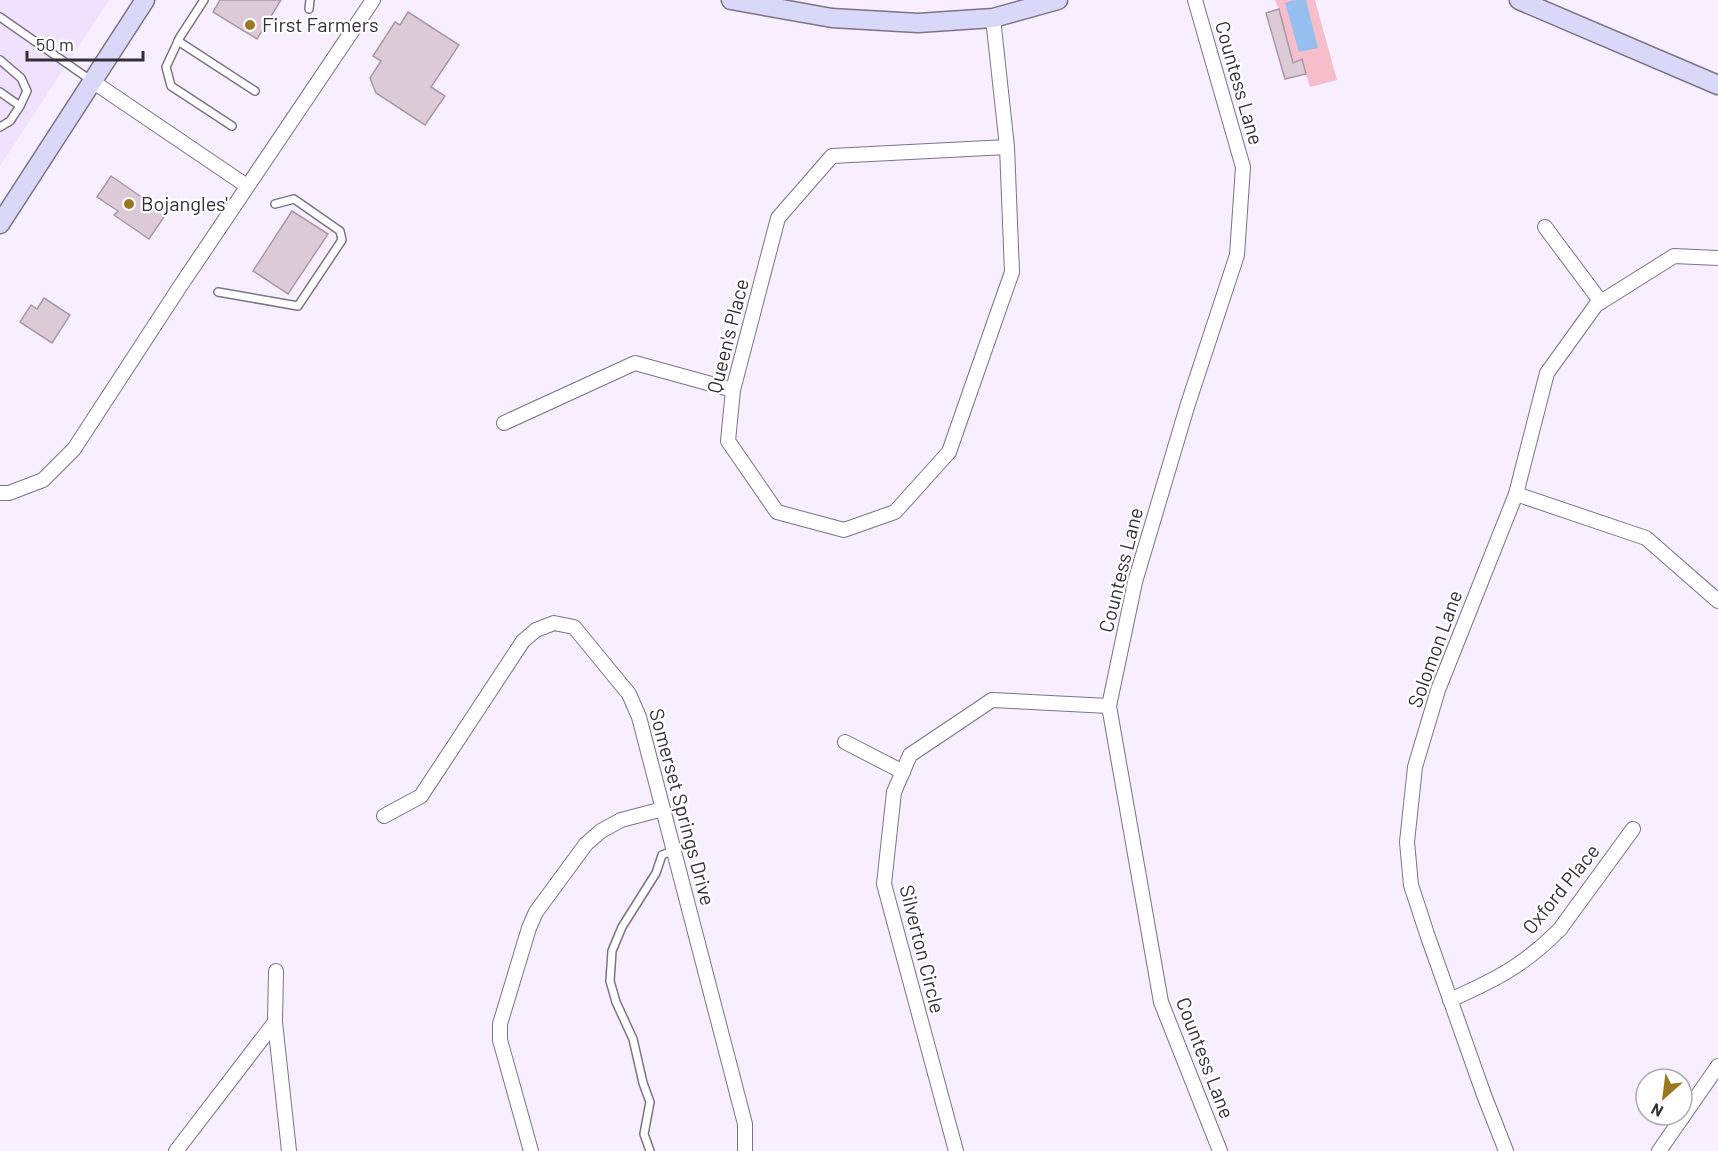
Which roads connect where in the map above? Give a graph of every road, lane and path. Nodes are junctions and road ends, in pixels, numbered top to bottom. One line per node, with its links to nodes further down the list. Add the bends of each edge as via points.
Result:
1 (145, 0): 14 (street)
2 (204, 0): 12 (lane)
3 (310, 0): 9 (lane)
4 (373, 0): 22 (street)
5 (731, 0): 11 (street, via 832,18 918,23)
6 (1058, 0): 11 (street)
7 (1195, 0): 34 (street, Countess Lane, via 1243,167 1237,255 1135,582)
8 (1519, 0): 15 (street)
9 (309, 9)
10 (0, 17): 14 (lane)
11 (993, 18): 21 (street, Queen's Place)
12 (179, 39): 16 (lane); 19 (lane, via 166,67 171,86)
13 (0, 60): 18 (lane, via 21,78 27,91)
14 (92, 81): 22 (street); 24 (street)
15 (1718, 85)
16 (255, 91)
17 (0, 92): 18 (lane)
18 (20, 106): 20 (lane, via 10,121)
19 (232, 126)
20 (0, 127)
21 (1007, 147): 29 (street, Queen's Place, via 832,156 778,218); 29 (street, Queen's Place, via 1012,272 950,452 895,512 844,530 777,512 729,441)
22 (247, 186): 31 (street, via 74,449 43,480)
23 (275, 204): 27 (lane, via 294,199 340,231 342,240 298,306)
24 (0, 224)
25 (1545, 227): 28 (street)
26 (1718, 258): 28 (street, Solomon Lane, via 1674,255)
27 (218, 292)
28 (1601, 302): 32 (street, Solomon Lane, via 1547,373)
29 (733, 390): 30 (street, via 635,363)
30 (504, 423)
31 (0, 493)
32 (1516, 494): 33 (street, via 1646,538); 42 (street, Solomon Lane, via 1438,690 1415,767 1407,842 1411,885)
33 (1717, 597)
34 (1110, 706): 36 (street, Silverton Circle, via 992,700 910,755); 51 (street, Countess Lane, via 1161,1002)
35 (845, 742): 36 (street)
36 (903, 772): 50 (street, Silverton Circle, via 894,792 885,884)
37 (663, 809): 38 (street, Somerset Springs Drive, via 639,717 628,694 574,627 554,622 524,641 421,796); 40 (street, Somerset Springs Drive); 47 (street, via 621,820 586,844 536,912 529,928 500,1024 500,1040)
38 (384, 816)
39 (1633, 829): 42 (street, Oxford Place, via 1546,943 1494,981)
40 (674, 849): 48 (lane, via 662,855 656,873 622,927 612,951 609,981 633,1039 650,1101 644,1134); 49 (street, Somerset Springs Drive, via 745,1124)
41 (276, 971): 43 (street)
42 (1450, 1000): 52 (street, Solomon Lane)
43 (275, 1022): 45 (street); 46 (street)
44 (1718, 1066): 53 (street)
45 (176, 1151)
46 (289, 1151)
47 (531, 1151)
48 (650, 1151)
49 (745, 1151)
50 (956, 1151)
51 (1220, 1151)
52 (1506, 1151)
53 (1659, 1151)

